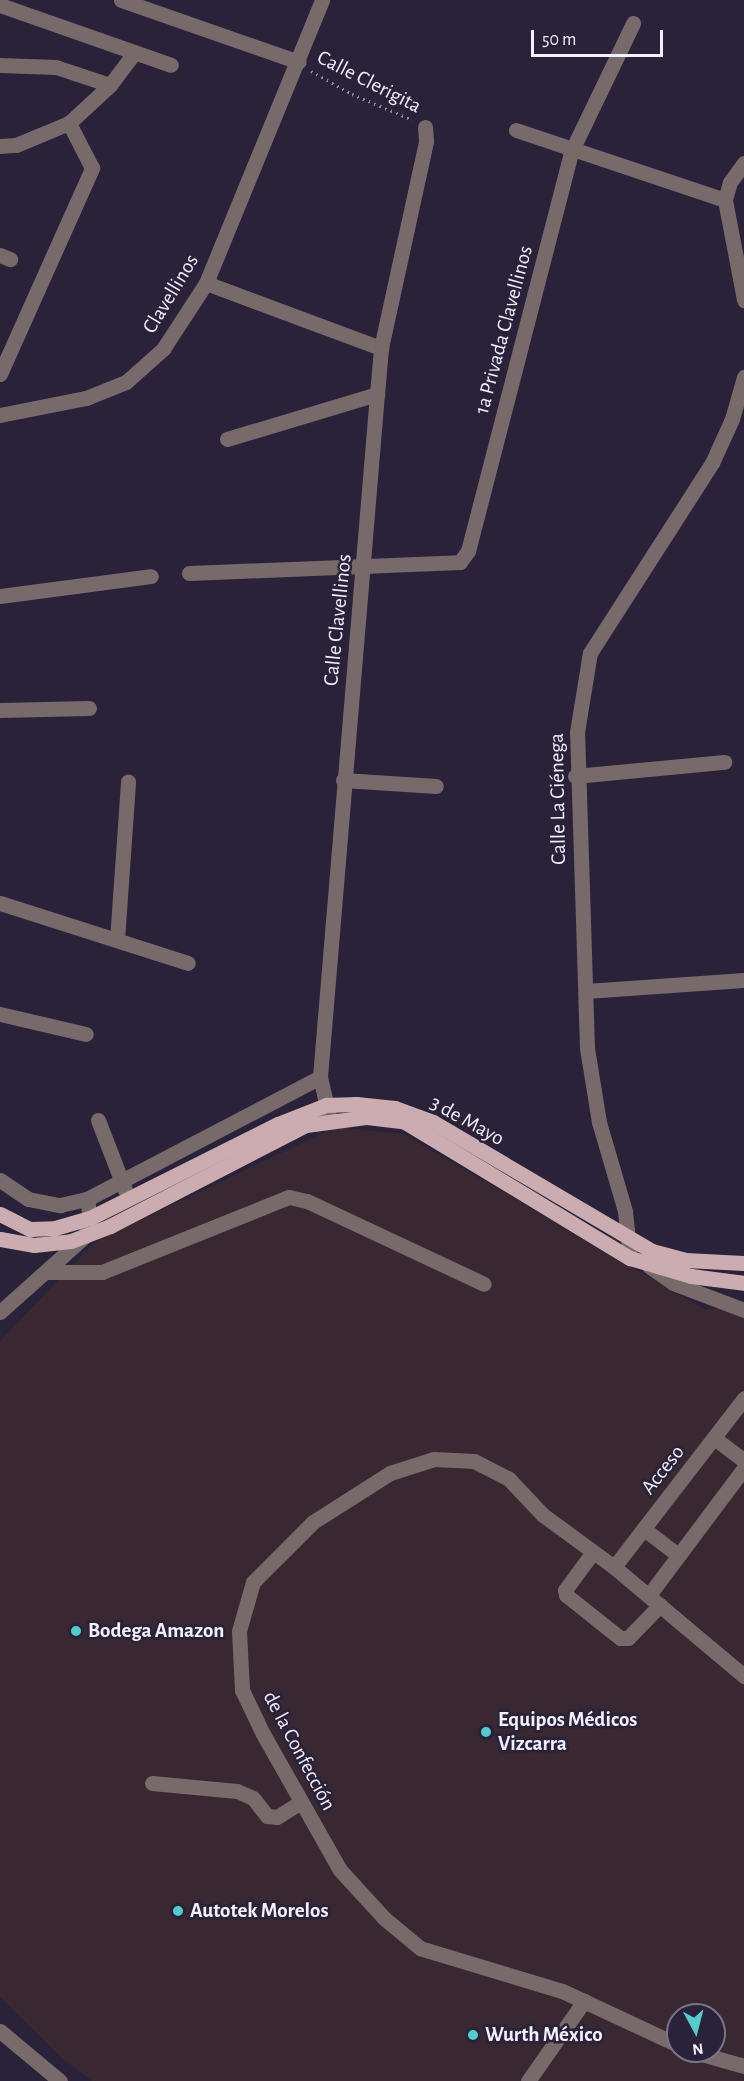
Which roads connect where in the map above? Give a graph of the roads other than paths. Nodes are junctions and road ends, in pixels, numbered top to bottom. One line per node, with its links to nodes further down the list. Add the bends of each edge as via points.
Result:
1 (121, 0): 6 (street)
2 (322, 0): 6 (street, Clavellinos)
3 (0, 4): 5 (street)
4 (633, 23): 14 (street, 1a Privada Clavellinos)
5 (135, 52): 8 (street); 9 (street)
6 (299, 62): 17 (street, Clavellinos)
7 (0, 65): 9 (street, via 56,67)
8 (171, 65)
9 (110, 85): 10 (street)
10 (69, 123): 13 (street, via 16,146); 20 (street, via 92,168)
11 (425, 128): 19 (street, Calle Clavellinos, via 426,141)
12 (516, 130): 14 (street)
13 (0, 146)
14 (572, 150): 16 (street); 25 (street, 1a Privada Clavellinos, via 468,551 460,562 446,565)
15 (744, 163): 16 (street, via 730,182)
16 (725, 200): 18 (street)
17 (206, 283): 19 (street); 23 (street, Clavellinos, via 163,349 126,382 87,398)
18 (744, 300)
19 (381, 348): 22 (street, Calle Clavellinos)
20 (0, 374)
21 (744, 377): 32 (street, Calle La Ciénega, via 732,419 712,463 590,653 577,732)
22 (377, 394): 24 (street); 25 (street, Calle Clavellinos)
23 (0, 415)
24 (227, 439)
25 (366, 567): 26 (street, 1a Privada Clavellinos); 33 (street, Calle Clavellinos)
26 (189, 573)
27 (151, 576): 28 (street)
28 (0, 596)
29 (89, 708): 30 (street)
30 (0, 710)
31 (724, 762): 32 (street)
32 (576, 776): 40 (street, Calle La Ciénega)
33 (343, 780): 35 (street); 43 (street, Calle Clavellinos)
34 (128, 781): 37 (street)
35 (436, 786)
36 (0, 903): 37 (street)
37 (117, 940): 38 (street)
38 (188, 963)
39 (744, 980): 40 (street)
40 (586, 991): 53 (street, Calle La Ciénega, via 587,1048 598,1122)
41 (0, 1014): 42 (street)
42 (86, 1034)
43 (320, 1077): 44 (street, Calle Clavellinos); 47 (street)
44 (328, 1112): 49 (main road, 3 de Mayo, via 278,1124); 52 (main road); 53 (main road, 3 de Mayo, via 395,1108 433,1122); 55 (main road, via 405,1122)
45 (98, 1120): 47 (street)
46 (0, 1180): 48 (street, via 28,1199 60,1205)
47 (122, 1183): 48 (street); 49 (street)
48 (87, 1199): 51 (street)
49 (130, 1199): 51 (main road, 3 de Mayo)
50 (0, 1214): 51 (main road, 3 de Mayo, via 30,1229 55,1228)
51 (90, 1218): 52 (street)
52 (85, 1236): 54 (main road, via 34,1245); 58 (street)
53 (630, 1238): 55 (street, Calle La Ciénega); 56 (main road, 3 de Mayo, via 652,1251 685,1260)
54 (0, 1239)
55 (630, 1257): 57 (main road)
56 (744, 1263)
57 (649, 1266): 59 (main road); 61 (street, via 673,1283)
58 (47, 1272): 60 (street, via 102,1272 289,1197 307,1201); 62 (street)
59 (744, 1283)
60 (484, 1284)
61 (744, 1310)
62 (0, 1312)
63 (744, 1398): 64 (street, Acceso)
64 (714, 1438): 65 (street); 67 (street, Acceso)
65 (744, 1461)
66 (744, 1468): 69 (street)
67 (644, 1529): 69 (street); 70 (street, Acceso)
68 (593, 1552): 70 (street, de la Confección); 71 (street, via 566,1590 575,1603 620,1638 628,1638); 74 (street, de la Confección, via 543,1515 508,1478 474,1461 434,1459 390,1473 313,1522 253,1582 239,1631 242,1690)
69 (678, 1555): 71 (street)
70 (614, 1567): 71 (street, de la Confección)
71 (654, 1600): 72 (street, de la Confección)
72 (744, 1676)
73 (152, 1783): 74 (street, via 237,1791 253,1798 267,1816 277,1817)
74 (301, 1802): 75 (street, de la Confección, via 340,1870 384,1918 420,1948)
75 (584, 2001): 77 (street, de la Confección); 81 (street)
76 (0, 2031): 80 (street)
77 (666, 2039)
78 (726, 2061): 79 (street)
79 (744, 2066)
80 (60, 2081)
81 (528, 2081)

